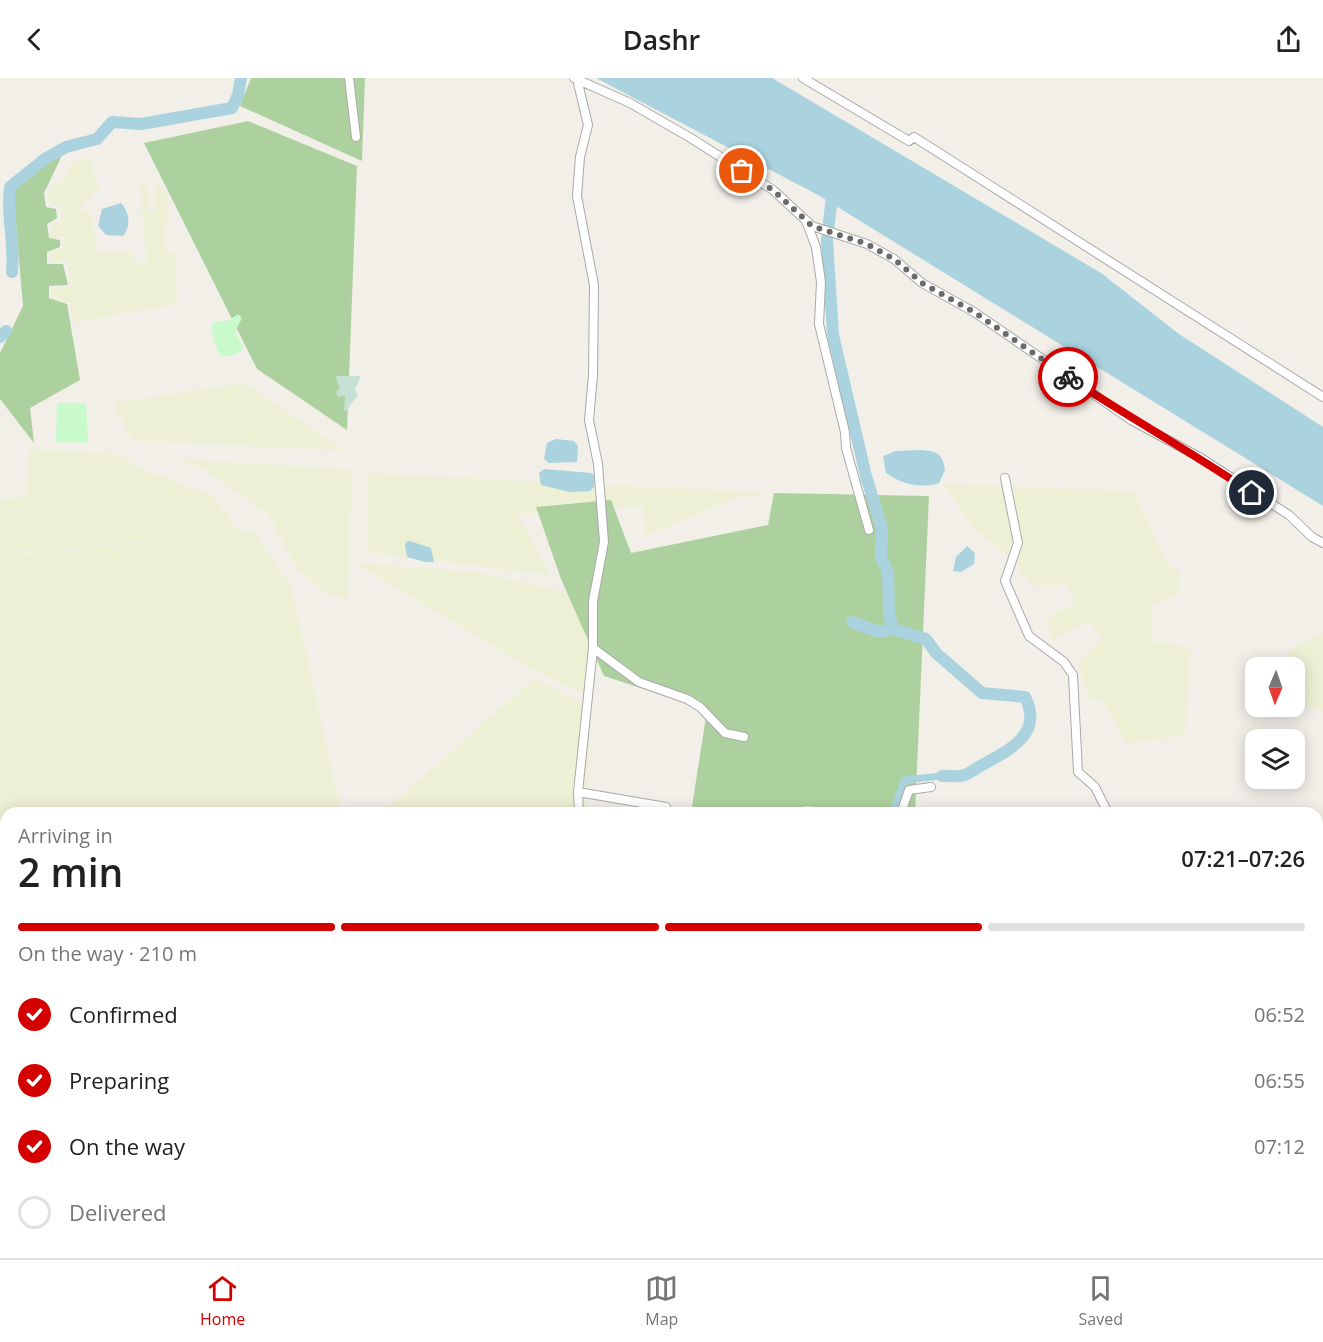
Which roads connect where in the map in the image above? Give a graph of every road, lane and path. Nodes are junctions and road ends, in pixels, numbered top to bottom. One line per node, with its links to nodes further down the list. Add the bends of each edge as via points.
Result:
1 (349, 78): 4 (street)
2 (803, 78): 6 (street, via 909,141 914,137)
3 (576, 79): 5 (street, via 689,136 773,190); 10 (street, via 588,125 576,196 594,285 594,375 589,420 598,464 604,543 593,601)
4 (356, 137)
5 (809, 223): 8 (street, via 821,282 819,324 846,448); 9 (street, via 867,244 894,259 922,283 974,312 1131,420 1202,458 1289,515)
6 (1323, 397)
7 (1005, 478): 17 (street, via 1018,543 1005,581 1029,636 1064,662 1073,675 1078,772 1095,787)
8 (869, 530)
9 (1323, 543)
10 (593, 648): 11 (street, via 639,682 700,707 725,733); 13 (street)
11 (744, 737)
12 (931, 787): 16 (street, via 909,790)
13 (578, 792): 14 (street); 15 (street)
14 (579, 807)
15 (666, 807)
16 (903, 807)
17 (1105, 807)

